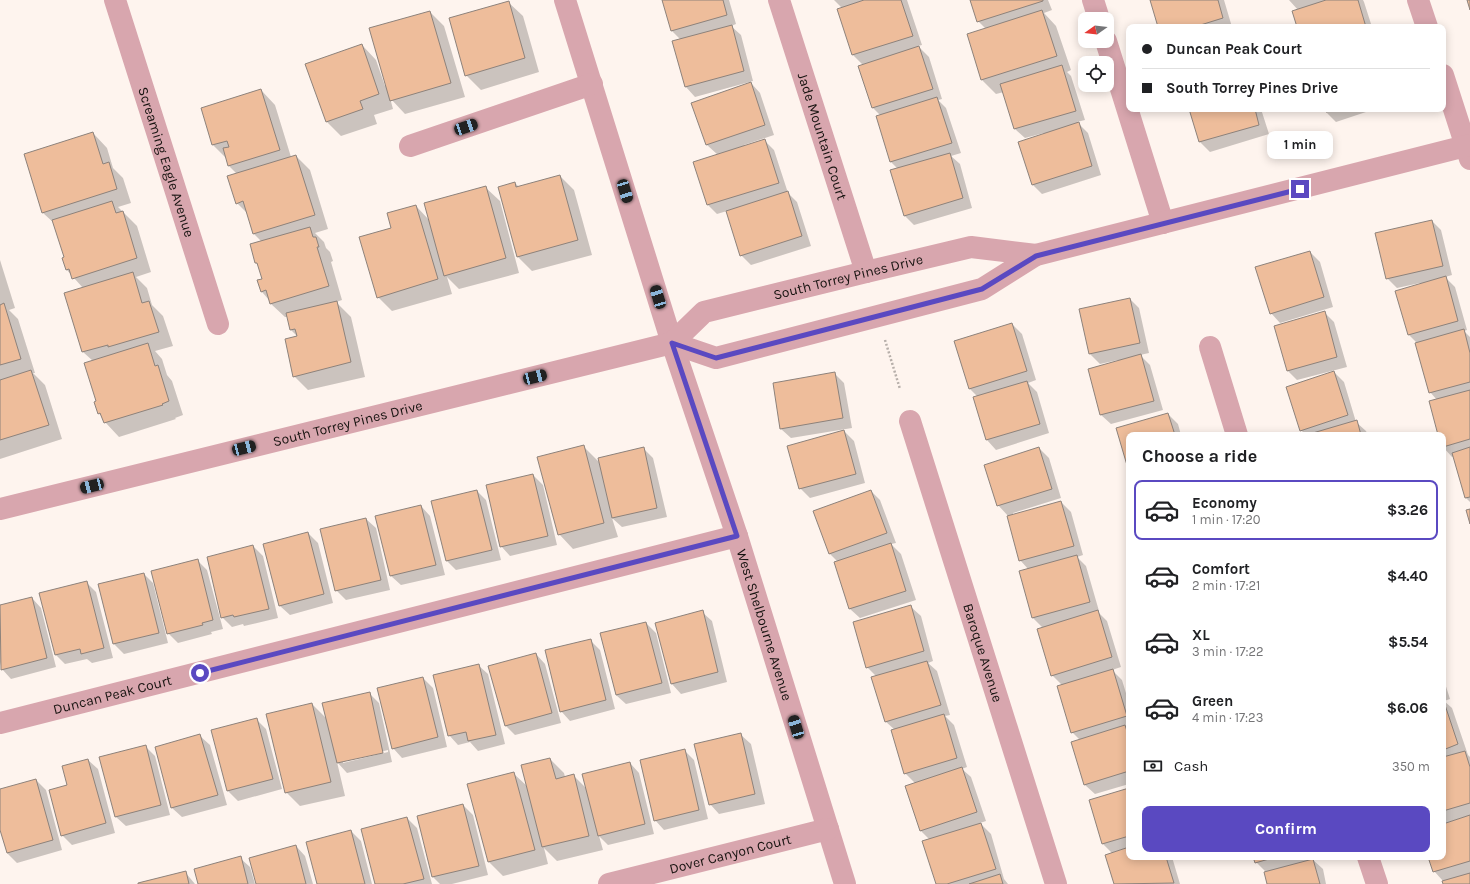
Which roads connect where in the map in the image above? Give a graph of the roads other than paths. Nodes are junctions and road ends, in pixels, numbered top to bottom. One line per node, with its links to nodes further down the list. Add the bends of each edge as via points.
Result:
1 (115, 0): 18 (street, Screaming Eagle Avenue)
2 (565, 0): 9 (street, West Shelbourne Avenue)
3 (779, 0): 17 (street, Jade Mountain Court)
4 (1093, 0): 6 (street)
5 (1418, 0): 7 (street)
6 (1097, 12)
7 (1426, 24)
8 (1108, 48): 11 (street)
9 (592, 84): 13 (street); 19 (street, West Shelbourne Avenue)
10 (1446, 84): 14 (street)
11 (1126, 105)
12 (1128, 112): 15 (street)
13 (410, 146)
14 (1469, 150): 15 (street, South Torrey Pines Drive)
15 (1163, 223): 16 (street, South Torrey Pines Drive)
16 (1036, 256): 17 (street, South Torrey Pines Drive, via 971,247); 19 (street, South Torrey Pines Drive, via 982,289 716,358)
17 (866, 272): 19 (street, South Torrey Pines Drive, via 704,312)
18 (218, 324)
19 (672, 343): 23 (street, South Torrey Pines Drive); 24 (street, West Shelbourne Avenue)
20 (1210, 347): 22 (street)
21 (910, 421): 30 (street, Baroque Avenue)
22 (1236, 432)
23 (0, 509)
24 (737, 536): 25 (street, Duncan Peak Court); 26 (street, West Shelbourne Avenue)
25 (0, 723)
26 (828, 829): 28 (street, Dover Canyon Court); 29 (street, West Shelbourne Avenue)
27 (1369, 860): 31 (street)
28 (609, 884)
29 (845, 884)
30 (1056, 884)
31 (1377, 884)

